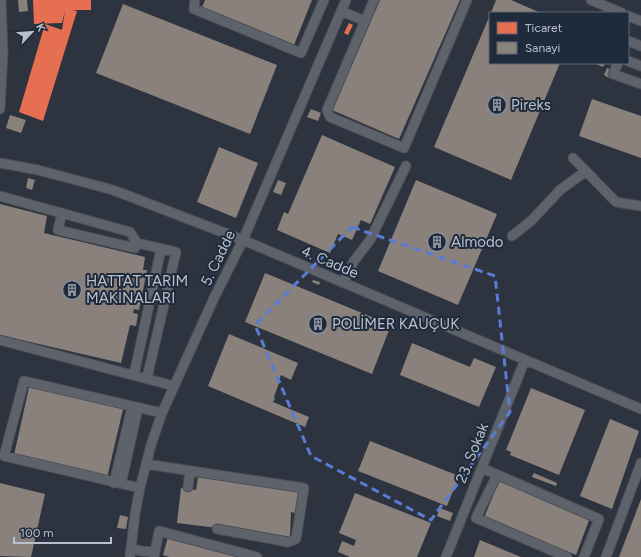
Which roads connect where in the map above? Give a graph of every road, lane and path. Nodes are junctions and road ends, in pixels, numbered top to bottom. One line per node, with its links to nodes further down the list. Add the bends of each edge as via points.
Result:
1 (0, 0): 19 (street, via 3,53)
2 (195, 0): 3 (street, via 194,9 301,53)
3 (324, 0)
4 (374, 0): 11 (street)
5 (467, 0): 11 (street, via 404,148 330,117 327,110)
6 (591, 0): 9 (street)
7 (343, 1): 8 (street, 5. Cadde)
8 (341, 11): 11 (street); 28 (street, 5. Cadde)
9 (620, 12)
10 (629, 16): 12 (street)
11 (365, 21)
12 (641, 21)
13 (629, 41): 14 (street)
14 (641, 46)
15 (629, 61): 17 (street)
16 (618, 64): 18 (street, via 613,74)
17 (641, 66)
18 (641, 84)
19 (0, 109)
20 (573, 158): 23 (street)
21 (0, 163): 28 (street, 4. Cadde, via 38,170 113,190)
22 (406, 166): 31 (street, via 370,240 354,261)
23 (586, 171): 25 (street, via 616,202); 27 (street, via 560,190 532,220)
24 (0, 196): 26 (street)
25 (641, 206)
26 (62, 213): 29 (street, via 130,232); 29 (street, via 58,230 135,248)
27 (512, 236)
28 (243, 240): 31 (street, 4. Cadde); 36 (street, 5. Cadde)
29 (137, 243): 30 (street)
30 (161, 249): 34 (street); 35 (street, via 176,252)
31 (343, 283): 33 (street, 4. Cadde)
32 (0, 340): 34 (street)
33 (525, 360): 38 (street, 4. Cadde); 42 (street, 23. Sokak)
34 (134, 375): 35 (street)
35 (147, 378): 36 (street)
36 (174, 386): 39 (street, 5. Cadde)
37 (135, 407): 39 (street); 45 (street); 45 (street, via 24,381 4,456)
38 (641, 409)
39 (162, 413): 41 (street, 5. Cadde)
40 (641, 463): 55 (street)
41 (146, 464): 43 (street); 47 (street, 5. Cadde)
42 (482, 468): 44 (street); 52 (street, 23. Sokak)
43 (190, 471): 46 (street); 48 (street, via 304,488 296,539 288,542)
44 (497, 475): 53 (street, via 476,518); 54 (street, via 600,519)
45 (117, 483): 47 (street)
46 (188, 487)
47 (140, 488): 49 (street, 5. Cadde)
48 (217, 529)
49 (131, 552): 50 (street, via 141,551)
50 (155, 555): 51 (street, via 159,531)
51 (257, 557)
52 (446, 557)
53 (567, 557)
54 (584, 557)
55 (606, 557)

